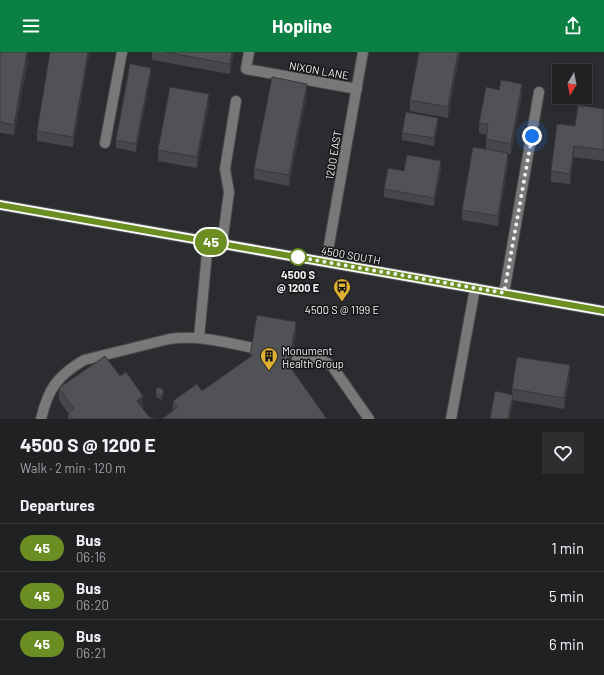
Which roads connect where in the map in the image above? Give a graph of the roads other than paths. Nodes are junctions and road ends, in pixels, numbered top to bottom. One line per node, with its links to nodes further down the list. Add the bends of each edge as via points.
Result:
1 (122, 52): 7 (street)
2 (249, 52): 4 (street, NIXON LANE, via 246,69)
3 (363, 52): 4 (street, 1200 EAST)
4 (357, 89): 11 (street, 1200 EAST)
5 (539, 92): 13 (street)
6 (236, 101): 10 (street, via 226,169 229,192)
7 (105, 143)
8 (0, 205): 9 (main road, 4500 SOUTH)
9 (208, 242): 10 (main road, 4500 SOUTH); 15 (street)
10 (222, 244): 11 (main road, 4500 SOUTH)
11 (326, 262): 12 (main road, 4500 SOUTH)
12 (475, 288): 13 (main road, 4500 SOUTH); 20 (street)
13 (504, 293): 14 (main road, 4500 SOUTH)
14 (604, 311)
15 (199, 338): 16 (street); 18 (street, via 169,339 84,360 55,383 47,397)
16 (253, 348)
17 (293, 355): 19 (street, via 322,360 332,366)
18 (42, 419)
19 (369, 419)
20 (451, 419)

